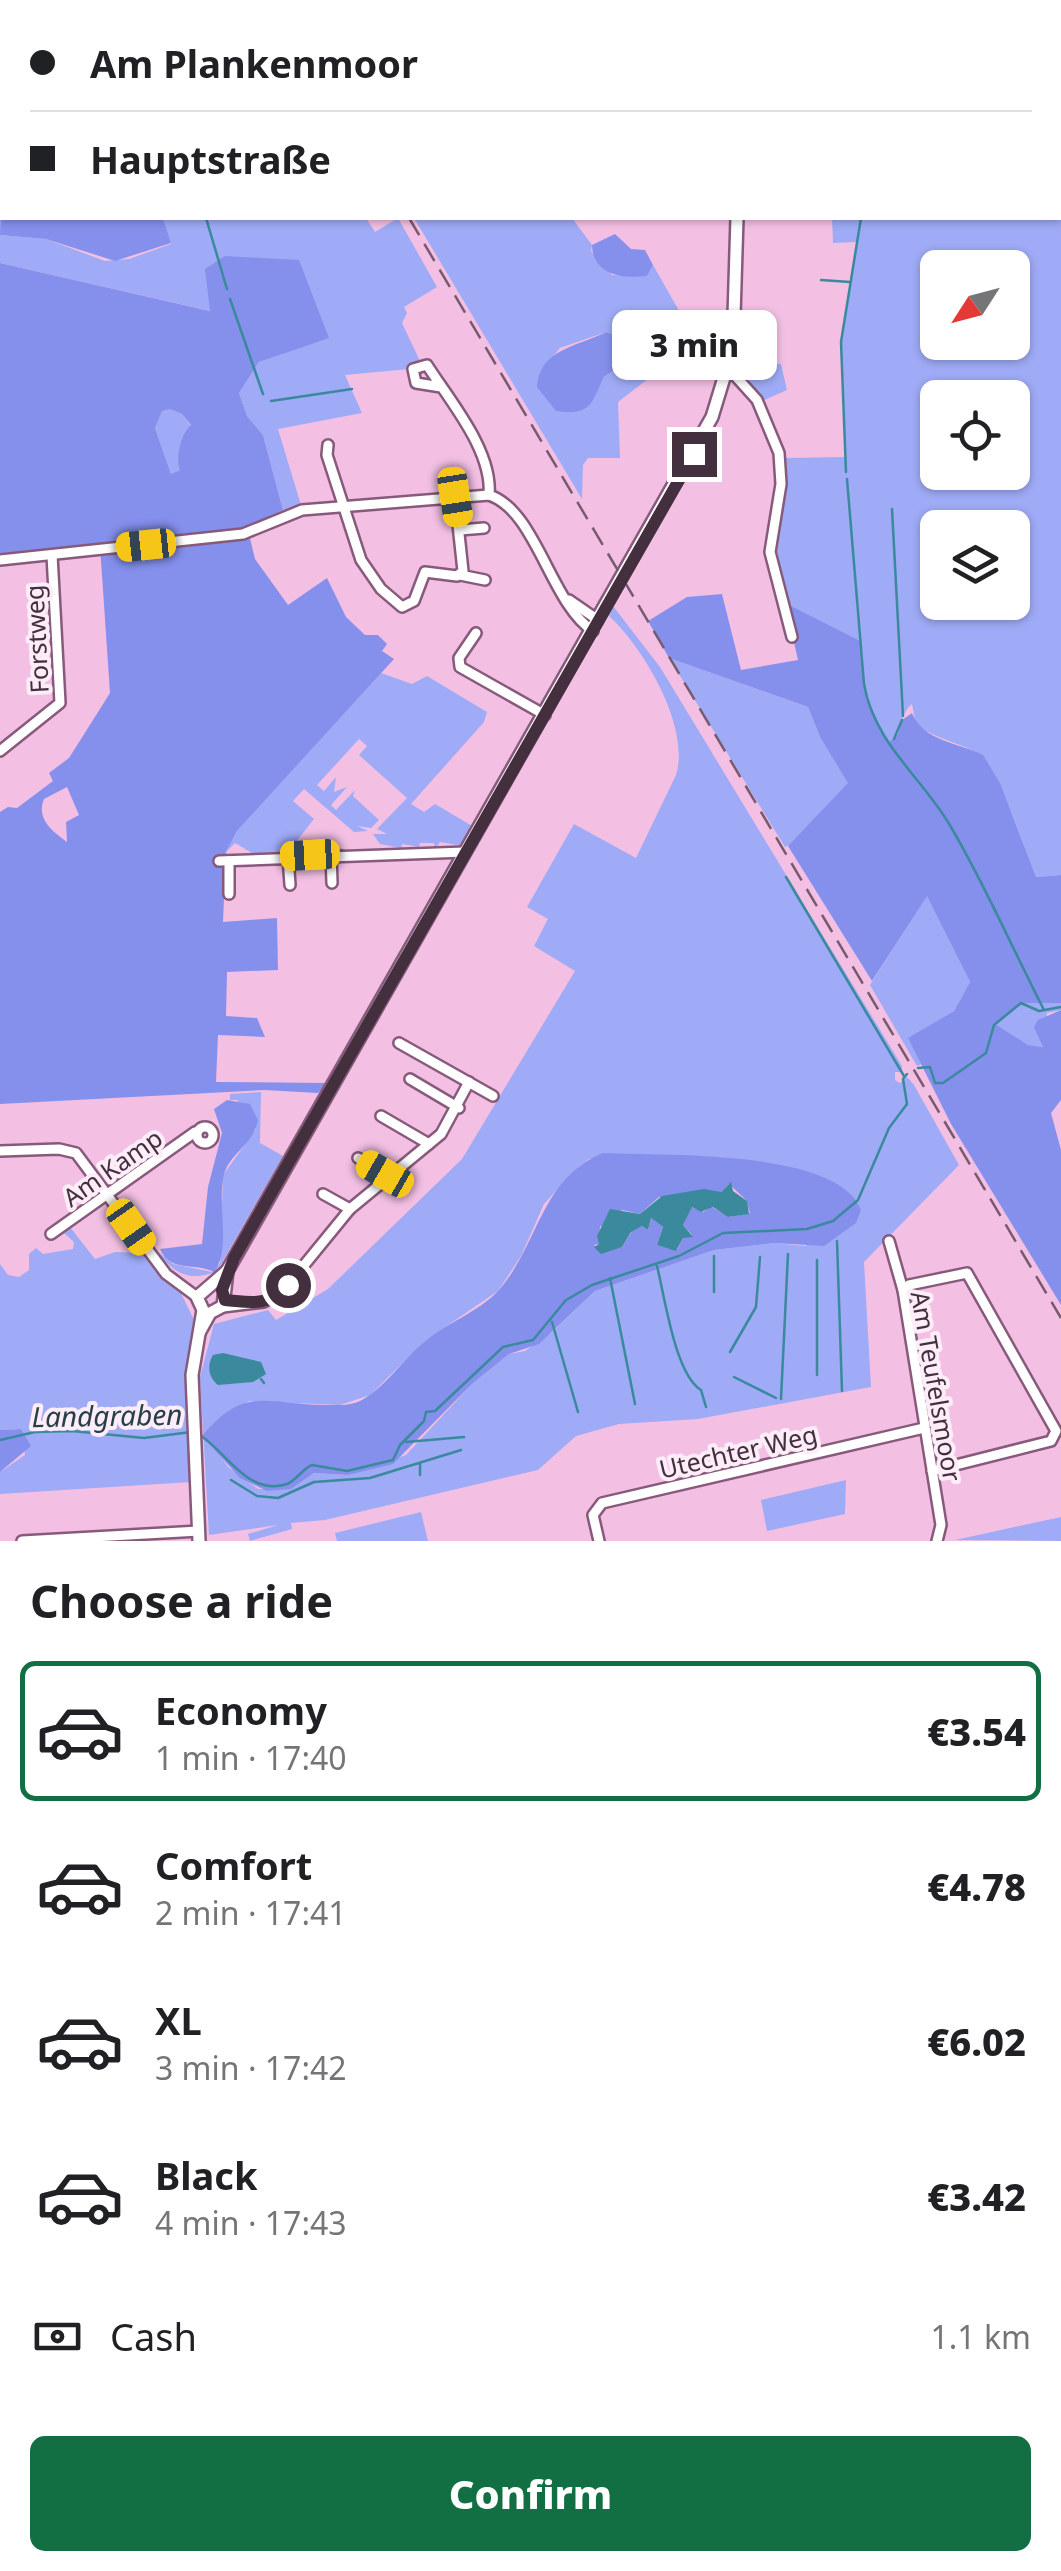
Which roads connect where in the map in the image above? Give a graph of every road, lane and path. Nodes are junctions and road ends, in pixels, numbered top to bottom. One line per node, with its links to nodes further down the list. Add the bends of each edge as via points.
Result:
1 (737, 220): 2 (main road)
2 (730, 370): 14 (main road, via 694,454); 16 (street, via 757,400 779,453 770,552)
3 (441, 387): 3 (street, via 412,379 414,369 427,365); 5 (street, via 486,468)
4 (328, 446): 7 (street)
5 (489, 495): 6 (street); 14 (street, via 510,508 567,598)
6 (455, 497): 7 (street); 9 (street)
7 (344, 507): 10 (street, via 297,511 243,534); 12 (street, via 361,560 402,607 414,601 425,572)
8 (484, 528): 9 (street)
9 (460, 530): 12 (street)
10 (52, 555): 11 (street); 18 (street, Forstweg, via 60,703)
11 (0, 560)
12 (460, 574): 13 (street)
13 (485, 580)
14 (596, 626): 17 (main road)
15 (476, 634): 17 (street, via 458,658 460,667)
16 (792, 637)
17 (545, 715): 19 (main road)
18 (0, 752)
19 (465, 852): 20 (street); 42 (main road)
20 (331, 854): 21 (street); 22 (street)
21 (288, 856): 23 (street); 24 (street, via 224,861)
22 (332, 883)
23 (290, 885)
24 (229, 894)
25 (399, 1043): 27 (street)
26 (410, 1079): 29 (street)
27 (468, 1082): 28 (street); 29 (street)
28 (492, 1096)
29 (459, 1108): 32 (street)
30 (381, 1116): 32 (street)
31 (195, 1132): 36 (street, Am Kamp)
32 (429, 1144): 35 (street)
33 (0, 1150): 36 (street, via 69,1150)
34 (358, 1158): 35 (street)
35 (388, 1175): 38 (street)
36 (108, 1194): 39 (street, Am Kamp); 42 (street, via 166,1274)
37 (323, 1194): 38 (street)
38 (350, 1209): 42 (street, via 283,1291 242,1305)
39 (51, 1234)
40 (890, 1241): 41 (street, Am Teufelsmoor)
41 (903, 1290): 43 (street, Am Teufelsmoor); 44 (street, via 967,1273 1054,1426 1054,1439)
42 (212, 1299): 45 (main road, via 192,1375)
43 (924, 1428): 44 (street, Am Teufelsmoor); 48 (street, Utechter Weg, via 602,1503 593,1516)
44 (932, 1471): 46 (street, Am Teufelsmoor, via 941,1525)
45 (199, 1536): 47 (street)
46 (937, 1540)
47 (22, 1541)
48 (599, 1541)

